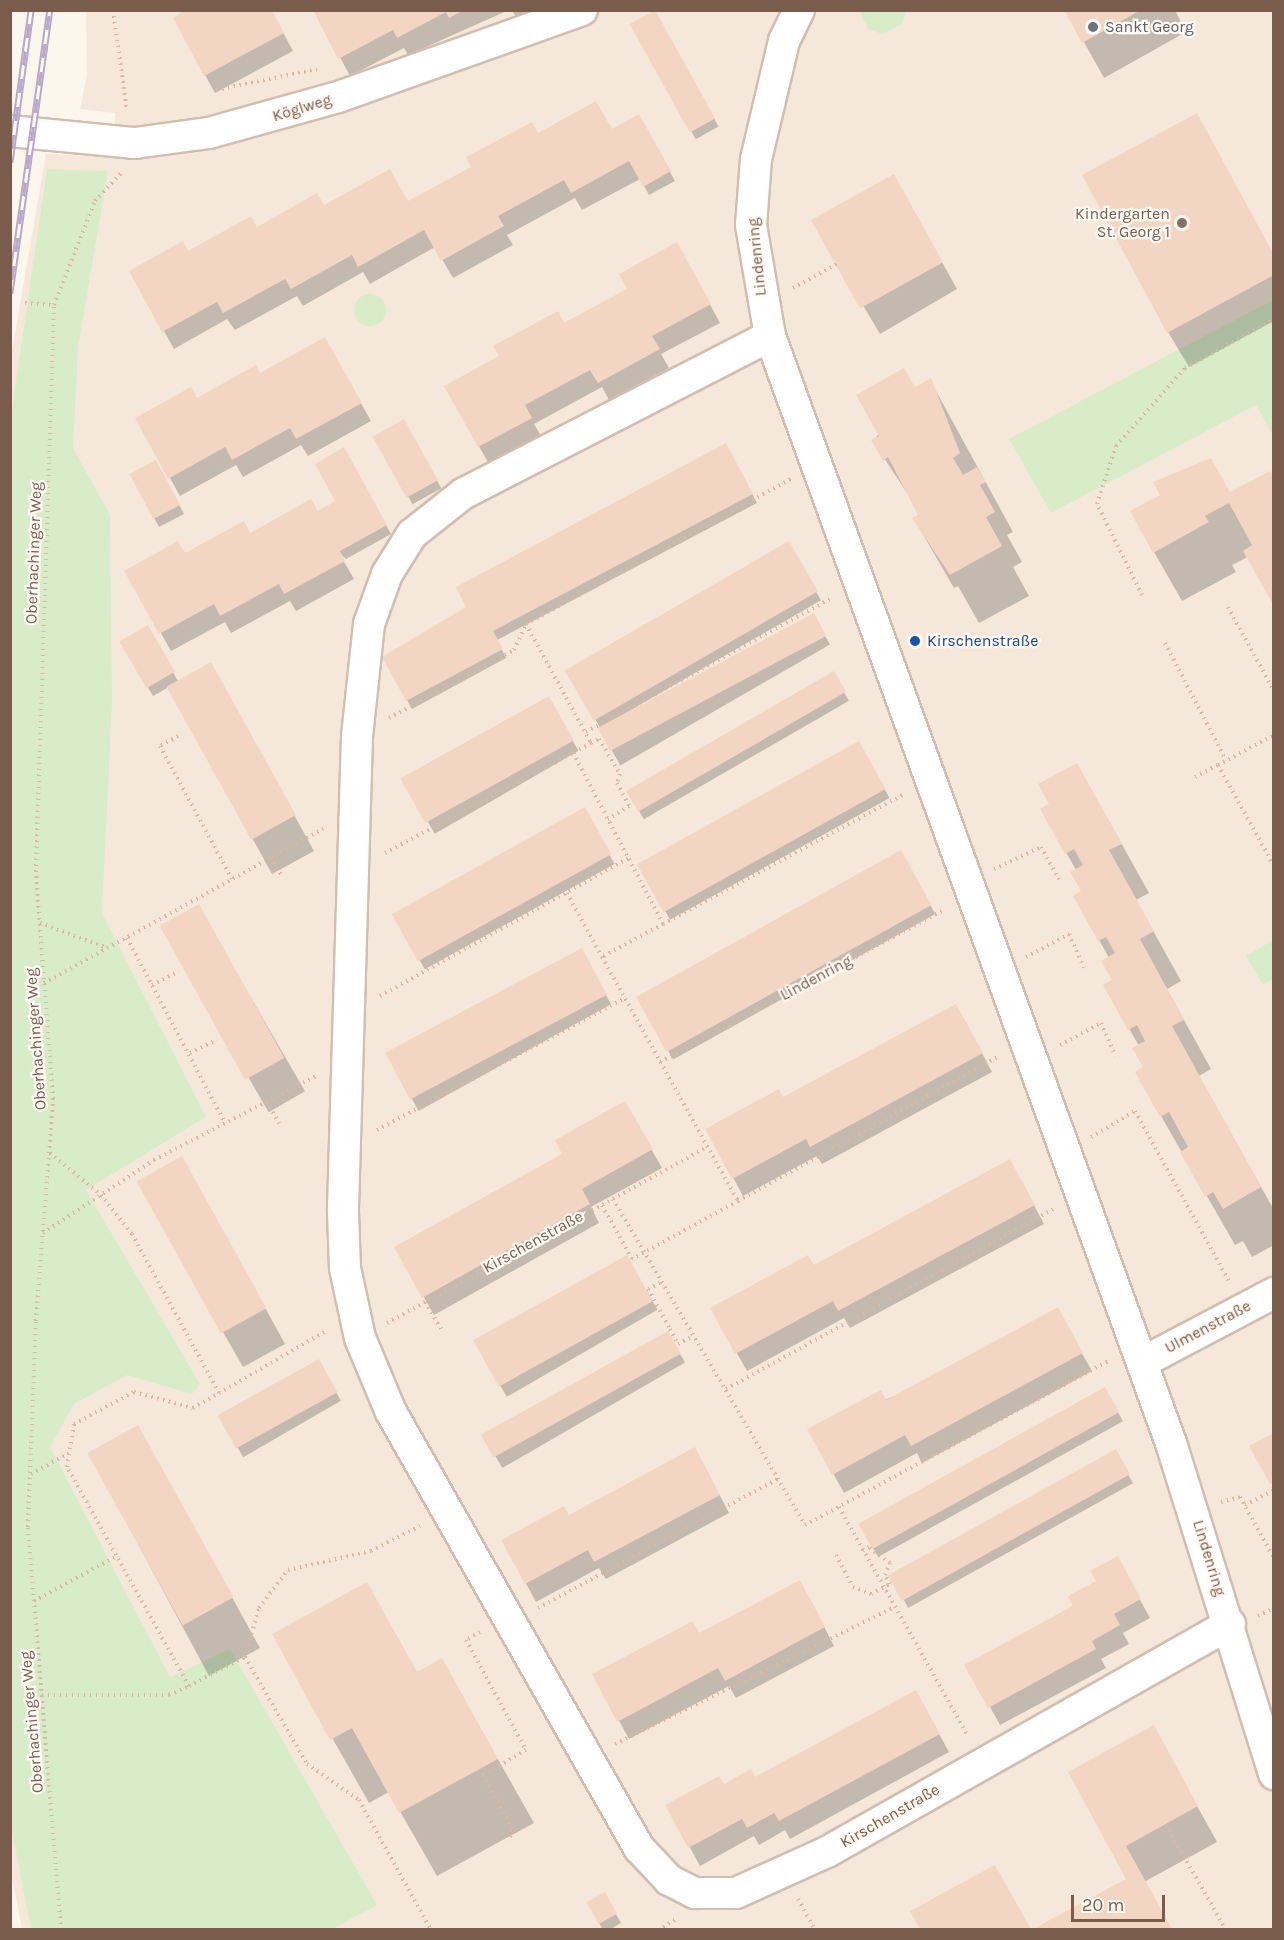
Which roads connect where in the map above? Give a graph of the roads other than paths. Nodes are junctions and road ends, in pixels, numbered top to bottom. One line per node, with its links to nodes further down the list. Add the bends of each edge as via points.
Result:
1 (582, 10): 3 (street, Köglweg, via 338,97 209,133 135,143)
2 (799, 10): 4 (street, Lindenring, via 784,41 756,159 751,225)
3 (10, 131)
4 (770, 336): 6 (street, Lindenring); 7 (street, Kirschenstraße, via 464,493 412,534 387,574 369,624 357,736 344,1148 345,1268 356,1327 391,1412 639,1848 669,1880 695,1893 736,1893 783,1873)
5 (1274, 1293): 6 (street, Ulmenstraße)
6 (1140, 1354): 7 (street, Lindenring)
7 (1230, 1624): 8 (street, Lindenring)
8 (1274, 1774)

